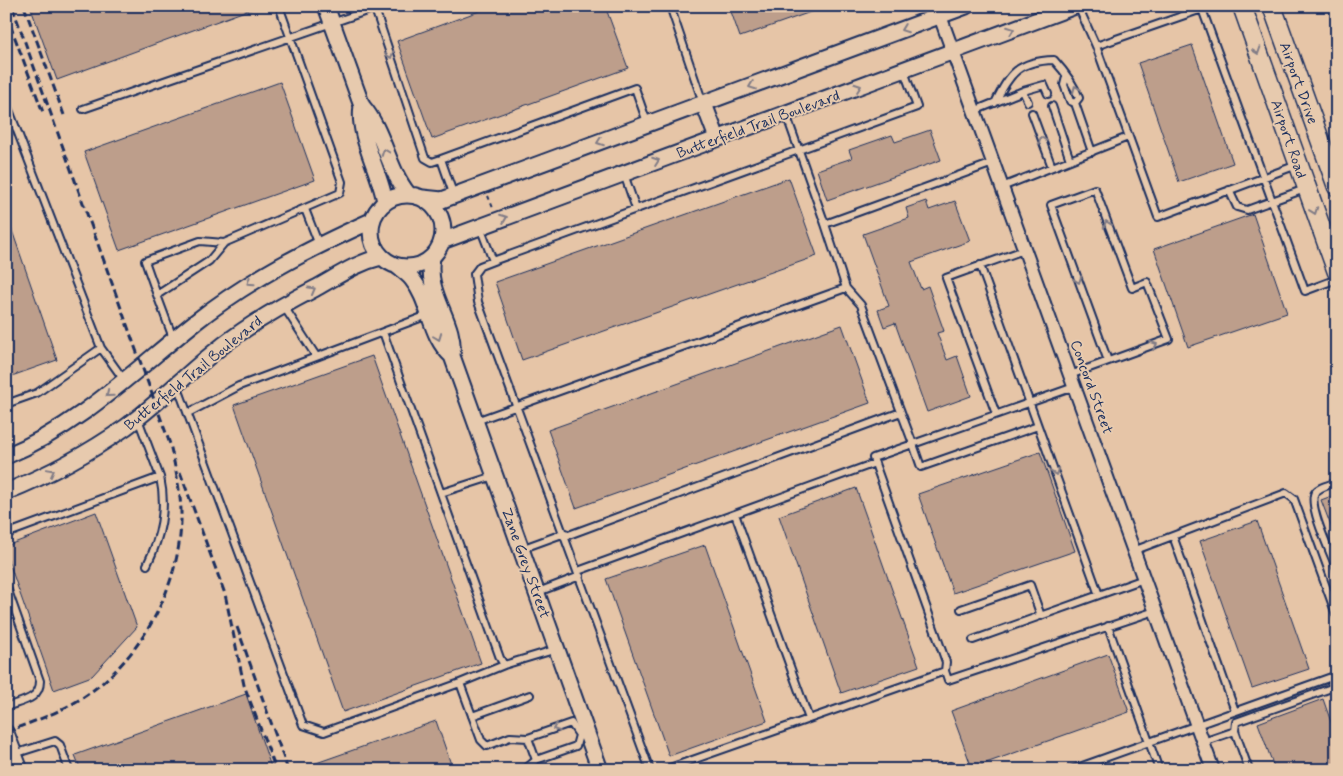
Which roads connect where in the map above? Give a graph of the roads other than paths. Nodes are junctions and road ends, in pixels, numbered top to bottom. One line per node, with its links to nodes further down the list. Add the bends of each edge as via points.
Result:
1 (279, 6): 11 (lane)
2 (326, 6): 10 (street)
3 (670, 6): 22 (lane)
4 (966, 6): 9 (street)
5 (1076, 6): 12 (lane); 13 (street, Butterfield Trail Boulevard, one-way to 5)
6 (1242, 6): 37 (main road, Airport Road, one-way to 37)
7 (1272, 6): 42 (main road, Airport Drive)
8 (376, 7): 10 (lane); 34 (lane, one-way to 34, via 425,158 432,162)
9 (940, 16): 13 (street, Concord Street); 22 (street, one-way to 22)
10 (332, 24): 11 (lane); 23 (street)
11 (290, 37): 25 (lane); 50 (lane, via 342,182 340,193)
12 (1096, 46): 30 (lane); 40 (lane, via 1202,9)
13 (953, 52): 14 (street, Butterfield Trail Boulevard); 26 (street, Concord Street)
14 (904, 71): 28 (street, Butterfield Trail Boulevard, one-way to 14); 32 (lane, via 916,108)
15 (1066, 77): 20 (lane, via 1054,60 1027,65 1010,75); 21 (lane, via 1064,85 1070,101); 21 (lane, one-way to 15, via 1079,98 1074,82)
16 (1023, 91): 17 (lane, via 1044,85); 19 (lane); 20 (lane)
17 (1048, 94)
18 (6, 102): 72 (lane)
19 (1028, 102)
20 (995, 103): 26 (lane)
21 (1075, 103): 33 (lane)
22 (704, 104): 29 (street); 31 (street)
23 (362, 106): 45 (street, one-way to 23, via 393,172 372,117); 49 (street, via 360,120 380,175)
24 (1052, 106): 35 (lane)
25 (83, 109)
26 (974, 112): 36 (street, Concord Street)
27 (1032, 113): 38 (lane, one-way to 27)
28 (786, 114): 31 (street, Butterfield Trail Boulevard); 32 (lane)
29 (648, 125): 34 (lane, via 635,88); 46 (street, one-way to 46)
30 (1128, 137): 33 (lane); 44 (lane, via 1158,217)
31 (717, 138): 39 (street, Butterfield Trail Boulevard, one-way to 31)
32 (799, 150): 51 (lane); 53 (lane)
33 (1092, 152): 35 (lane)
34 (441, 159): 46 (lane)
35 (1070, 160): 38 (lane)
36 (993, 163): 41 (street, Concord Street); 53 (lane)
37 (1297, 165): 40 (lane); 43 (main road, Airport Road)
38 (1052, 167): 41 (lane)
39 (624, 173): 51 (lane); 54 (street, Butterfield Trail Boulevard, one-way to 39)
40 (1264, 178): 44 (lane); 48 (lane)
41 (1002, 187): 58 (street, Concord Street)
42 (1337, 187)
43 (1306, 189): 48 (lane); 64 (main road, Airport Road, one-way to 64)
44 (1229, 190): 48 (lane, via 1240,210)
45 (408, 194): 47 (street); 49 (street)
46 (454, 196): 47 (street, via 442,200)
47 (423, 198): 55 (street, via 436,209 443,224)
48 (1272, 201): 65 (lane, via 1305,291)
49 (385, 202): 52 (street)
50 (304, 209): 56 (lane); 57 (lane)
51 (636, 209): 61 (lane)
52 (371, 221): 57 (street); 59 (street, via 371,241)
53 (825, 224): 66 (lane)
54 (480, 227): 55 (street, Butterfield Trail Boulevard); 61 (lane)
55 (442, 241): 60 (street)
56 (224, 243): 67 (lane, via 209,261); 67 (lane, via 200,241 145,261)
57 (319, 245): 71 (street, one-way to 71, via 247,284)
58 (1024, 250): 63 (lane); 77 (street, Concord Street)
59 (381, 257): 62 (street); 68 (street, Butterfield Trail Boulevard, one-way to 59, via 362,262)
60 (432, 257): 62 (street, via 416,266); 74 (street, Zane Grey Street, via 432,288 451,334)
61 (493, 261): 81 (lane, via 480,266 474,274 474,285)
62 (397, 266): 69 (street, Zane Grey Street, via 412,278)
63 (980, 266): 79 (lane); 84 (lane, via 946,278)
64 (1337, 272)
65 (1337, 279)
66 (846, 288): 81 (lane); 82 (lane, via 861,305)
67 (157, 295): 71 (lane)
68 (283, 305): 73 (lane); 78 (street, Butterfield Trail Boulevard, via 222,346)
69 (429, 314): 70 (lane); 74 (street, Zane Grey Street, one-way to 74, via 441,347)
70 (383, 332): 73 (lane); 95 (lane)
71 (174, 340): 76 (street)
72 (101, 348): 76 (lane); 80 (lane, via 37,393)
73 (316, 356): 83 (lane, via 239,386)
74 (452, 356): 86 (street, Zane Grey Street)
75 (1108, 361): 75 (lane, one-way to 75, via 1169,339 1147,282 1132,288 1095,189 1052,205); 77 (lane)
76 (125, 381): 89 (street, one-way to 89, via 49,435)
77 (1072, 381): 79 (lane); 101 (street, Concord Street)
78 (177, 385): 83 (lane); 85 (street, Butterfield Trail Boulevard)
79 (1030, 402): 84 (lane); 87 (lane)
80 (6, 404)
81 (518, 406): 86 (lane); 98 (lane)
82 (901, 412): 88 (lane); 98 (lane)
83 (188, 413): 119 (lane, via 303,725 324,732)
84 (996, 414): 88 (lane)
85 (137, 418): 92 (lane); 94 (street, Butterfield Trail Boulevard, one-way to 85, via 33,482 95,448)
86 (475, 421): 91 (street, Zane Grey Street)
87 (1038, 426): 88 (lane, via 921,467); 108 (lane, one-way to 108)
88 (913, 444): 90 (lane, via 873,458)
89 (6, 456)
90 (875, 463): 96 (lane); 117 (lane, via 946,662)
91 (494, 475): 95 (lane); 100 (street, Zane Grey Street)
92 (160, 477): 97 (lane); 102 (lane, via 164,512 158,543)
93 (1337, 482): 103 (lane, via 1318,489 1314,495 1315,510)
94 (6, 492)
95 (441, 493): 116 (lane)
96 (736, 514): 104 (lane); 125 (lane)
97 (6, 534)
98 (565, 535): 100 (lane); 104 (lane)
99 (1173, 536): 101 (lane); 112 (lane, via 1286,493 1294,499); 123 (lane)
100 (521, 549): 107 (street, Zane Grey Street)
101 (1134, 551): 105 (street, Concord Street)
102 (147, 565)
103 (1337, 570)
104 (579, 574): 107 (lane); 140 (lane)
105 (1144, 579): 108 (lane); 110 (street, Concord Street)
106 (6, 585): 122 (lane, via 40,681 36,696)
107 (536, 593): 115 (street, Zane Grey Street)
108 (1099, 595): 111 (lane)
109 (961, 609): 111 (lane, via 1030,585)
110 (1155, 611): 113 (lane); 126 (street, Concord Street)
111 (1041, 616): 114 (lane)
112 (1337, 617)
113 (1108, 626): 117 (lane, via 948,680); 131 (lane)
114 (973, 640)
115 (557, 649): 116 (lane); 129 (street, Zane Grey Street)
116 (504, 666): 119 (lane)
117 (945, 671): 125 (lane)
118 (1337, 675): 123 (lane)
119 (460, 683): 124 (lane)
120 (1337, 686): 127 (lane, via 1236,722)
121 (530, 695): 124 (lane)
122 (6, 707)
123 (1235, 711): 126 (lane)
124 (472, 716): 130 (lane, via 481,740 487,746 510,738)
125 (809, 719): 141 (lane)
126 (1196, 724): 131 (lane); 132 (street, Concord Street)
127 (1235, 731): 132 (lane); 146 (lane)
128 (6, 733): 133 (street)
129 (583, 734): 130 (lane, one-way to 130, via 571,723); 134 (lane, via 576,746); 139 (street, Zane Grey Street)
130 (528, 738): 134 (lane)
131 (1149, 742): 143 (lane); 144 (lane)
132 (1203, 742): 145 (street, Concord Street)
133 (14, 754): 136 (street); 137 (lane, via 55,741)
134 (536, 760): 138 (lane)
135 (950, 766): 142 (lane)
136 (20, 770)
137 (69, 770)
138 (525, 770)
139 (600, 770)
140 (650, 770)
141 (664, 770)
142 (939, 770)
143 (1071, 770)
144 (1160, 770)
145 (1213, 770)
146 (1249, 770)

